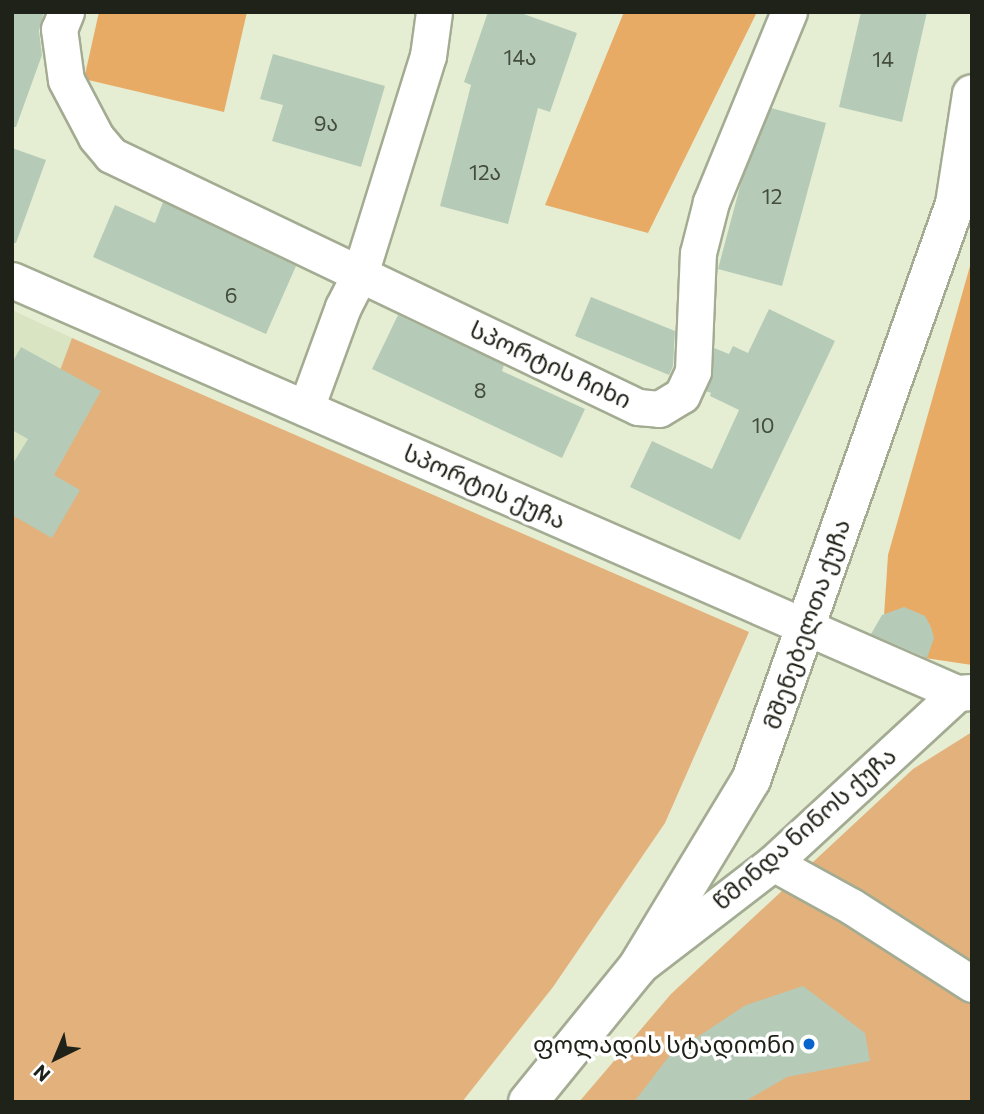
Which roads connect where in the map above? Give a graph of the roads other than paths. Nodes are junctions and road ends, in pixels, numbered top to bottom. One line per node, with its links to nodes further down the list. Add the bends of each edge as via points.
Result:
1 (65, 12): 5 (street, via 60,29 66,80 96,137 111,155)
2 (435, 12): 5 (street, via 428,56)
3 (789, 12): 5 (street, სპორტის ჩიხი, via 711,202 698,253 693,371 682,395 671,404 659,409 638,407)
4 (972, 93): 8 (main road, მშენებელთა ქუჩა, via 955,204)
5 (360, 274): 7 (street)
6 (12, 280): 7 (street, სპორტის ქუჩა)
7 (306, 408): 8 (street, სპორტის ქუჩა)
8 (806, 627): 9 (street, სპორტის ქუჩა); 11 (main road, მშენებელთა ქუჩა, via 751,780)
9 (964, 693): 10 (street, წმინდა ნინოს ქუჩა)
10 (773, 863): 11 (street, წმინდა ნინოს ქუჩა); 12 (street, via 851,906)
11 (637, 968): 13 (main road, მშენებელთა ქუჩა)
12 (972, 984)
13 (528, 1102)

